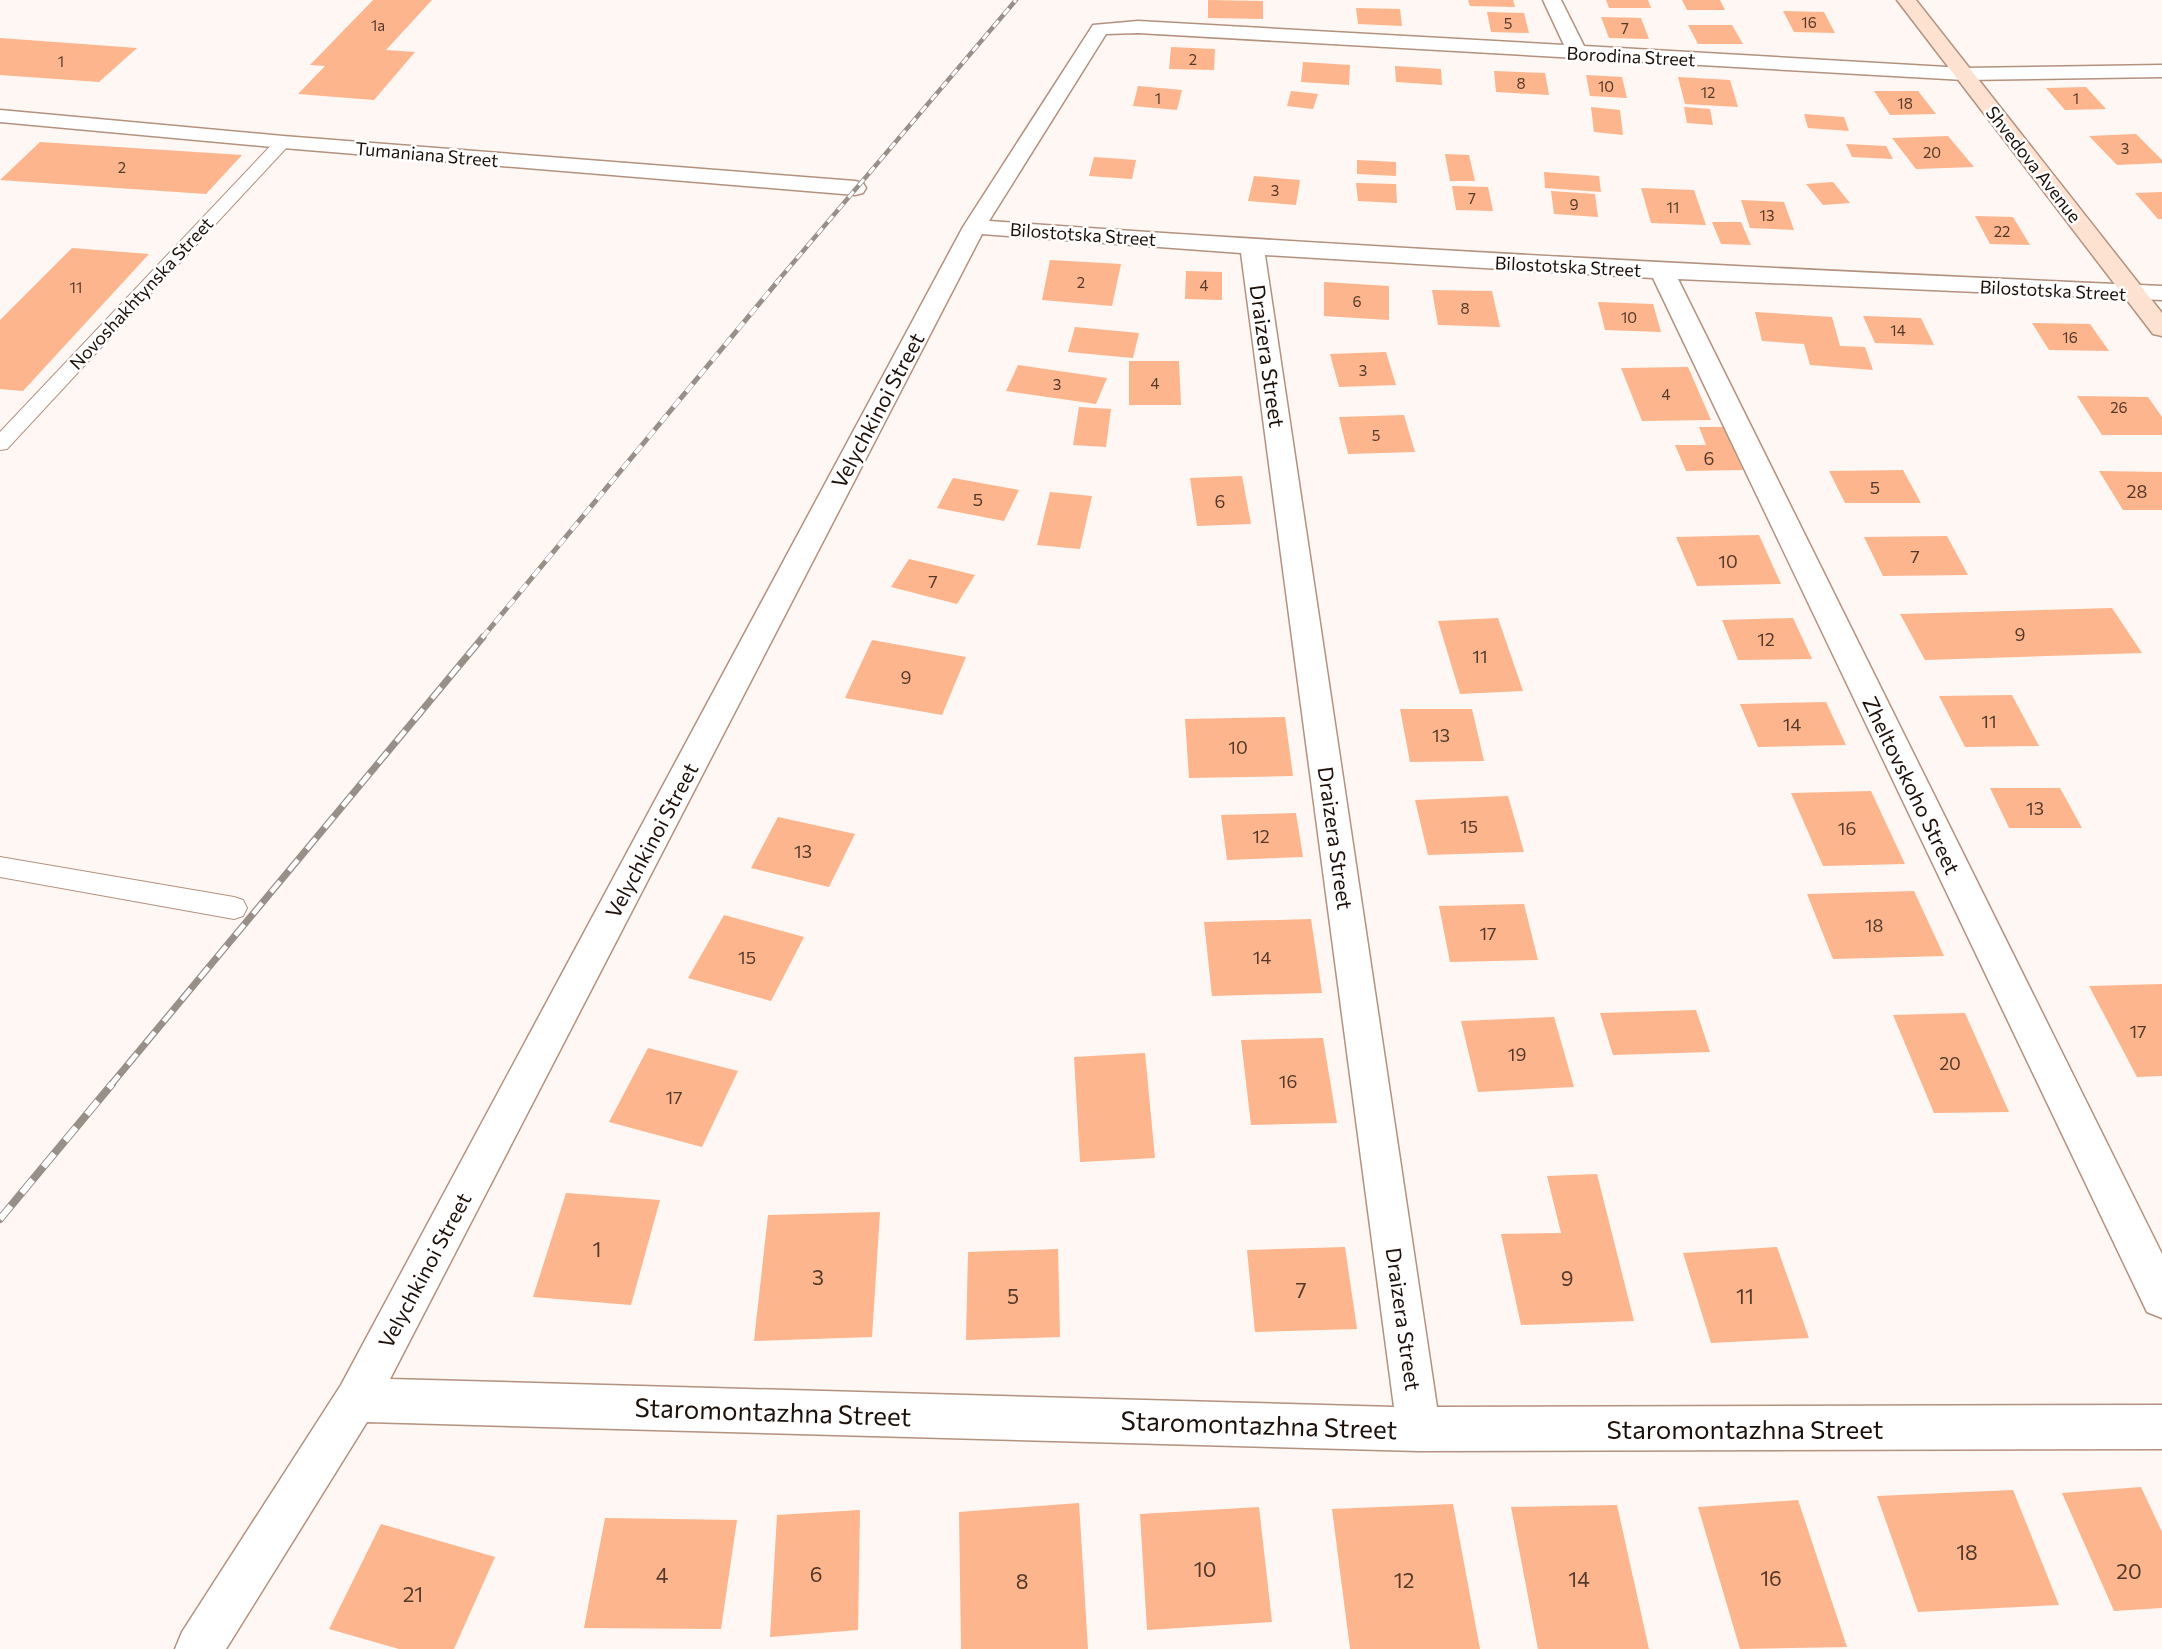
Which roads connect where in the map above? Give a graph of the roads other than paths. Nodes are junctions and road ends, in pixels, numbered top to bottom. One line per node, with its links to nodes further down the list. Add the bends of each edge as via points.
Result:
1 (1552, 0): 4 (street)
2 (1906, 0): 6 (street, Shvedova Avenue)
3 (1100, 29): 4 (street, Borodina Street, via 1138,27); 10 (street, Velychkinoi Street)
4 (1577, 53): 6 (street, Borodina Street)
5 (2162, 71): 6 (street, Borodina Street)
6 (1964, 74): 14 (street, Shvedova Avenue)
7 (0, 116): 8 (street, Tumaniana Street)
8 (283, 142): 9 (street, Tumaniana Street); 16 (lane, Novoshakhtynska Street)
9 (855, 188)
10 (974, 226): 11 (street, Bilostotska Street); 20 (street, Velychkinoi Street)
11 (1252, 247): 12 (street, Bilostotska Street); 22 (street, Draizera Street)
12 (1662, 271): 14 (street, Bilostotska Street); 19 (street, Zheltovskoho Street)
13 (2162, 293): 14 (street, Bilostotska Street)
14 (2134, 294): 15 (street, Shvedova Avenue)
15 (2162, 329)
16 (0, 444)
17 (0, 867): 18 (lane)
18 (234, 908)
19 (2162, 1298)
20 (356, 1400): 22 (street, Staromontazhna Street); 23 (street, Velychkinoi Street)
21 (2162, 1426): 22 (street, Staromontazhna Street)
22 (1419, 1429)
23 (199, 1649)

